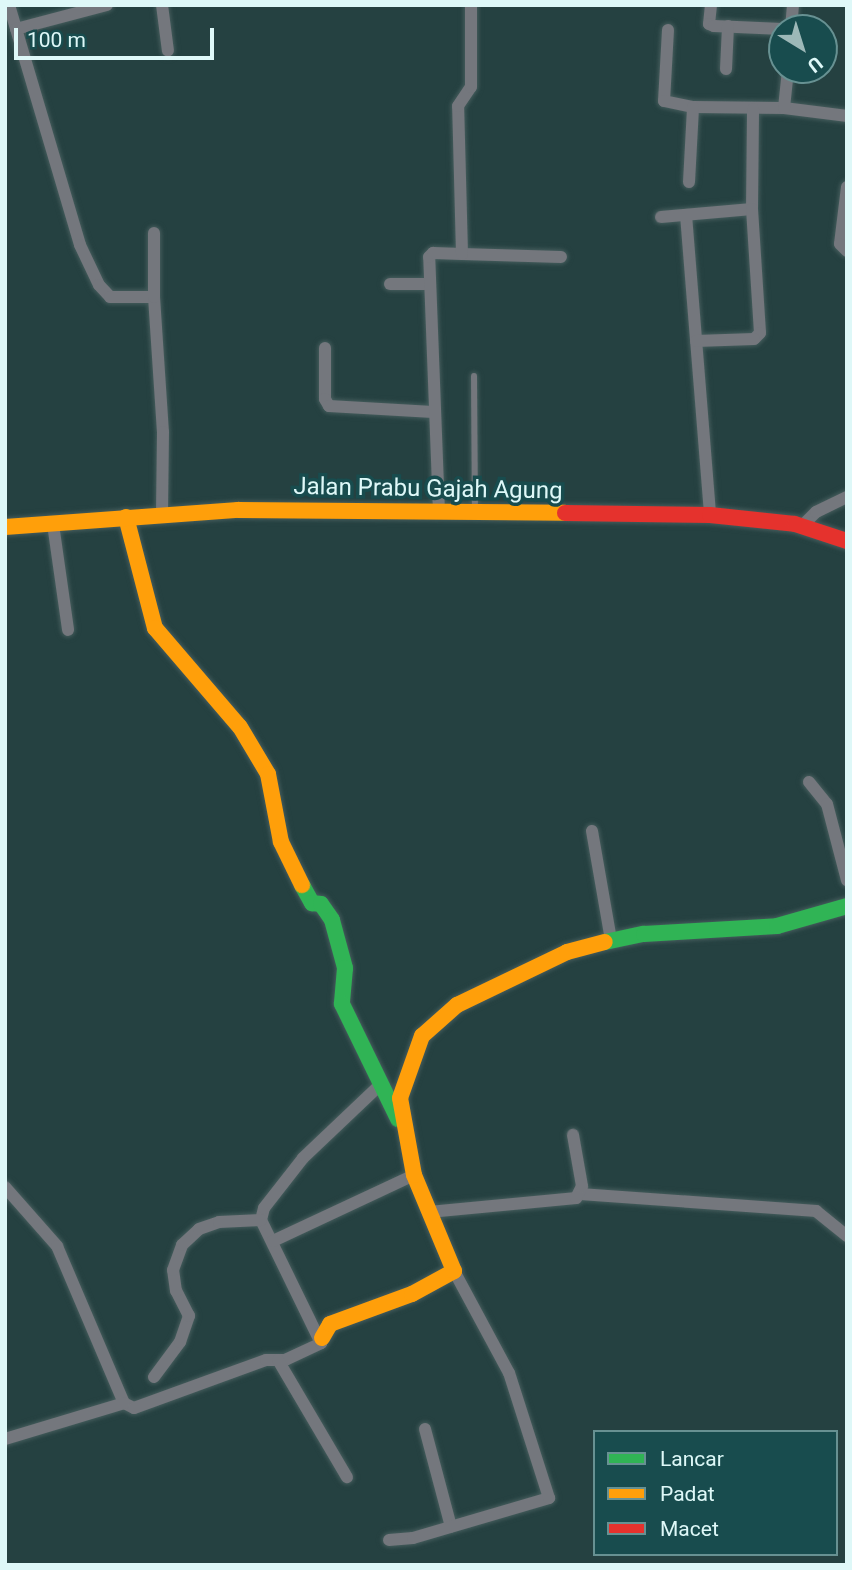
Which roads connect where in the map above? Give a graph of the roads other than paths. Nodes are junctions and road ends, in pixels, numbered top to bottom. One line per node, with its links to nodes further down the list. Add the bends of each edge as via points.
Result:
1 (9, 5): 8 (street)
2 (107, 5): 8 (street)
3 (162, 5): 10 (street)
4 (471, 5): 24 (street, via 471,86 458,106)
5 (711, 5): 6 (street, via 709,24)
6 (728, 26): 7 (street); 11 (street)
7 (768, 28)
8 (16, 29): 28 (street, via 80,245 99,285 110,297)
9 (668, 30): 13 (street, via 663,99)
10 (168, 51)
11 (726, 69)
12 (787, 84): 15 (street)
13 (693, 107): 14 (street); 17 (street)
14 (753, 108): 15 (street); 19 (street)
15 (785, 108): 16 (street)
16 (847, 116)
17 (689, 182)
18 (847, 187): 23 (street, via 840,244)
19 (752, 209): 20 (street); 29 (street, via 760,333 754,339)
20 (686, 215): 21 (street); 29 (street)
21 (661, 217)
22 (154, 233): 28 (street)
23 (847, 251)
24 (462, 254): 25 (street); 27 (street, via 431,254)
25 (561, 257)
26 (390, 284): 27 (street)
27 (429, 284): 32 (street)
28 (154, 297): 36 (street, via 163,432)
29 (696, 341): 37 (street)
30 (325, 348): 32 (street, via 325,399 329,406)
31 (474, 376): 34 (lane)
32 (433, 412): 35 (street)
33 (847, 497): 40 (street, via 816,512)
34 (475, 511): 35 (main road, Jalan Prabu Gajah Agung); 37 (main road, Jalan Prabu Gajah Agung)
35 (439, 512): 36 (main road, Jalan Prabu Gajah Agung)
36 (162, 513): 38 (main road, Jalan Prabu Gajah Agung)
37 (710, 515): 40 (main road, Jalan Prabu Gajah Agung)
38 (126, 517): 39 (main road, Jalan Prabu Gajah Agung); 49 (main road, via 155,628 240,727 268,774 282,842 312,903 321,904 332,920 345,968 342,1003)
39 (53, 524): 41 (main road, Jalan Prabu Gajah Agung); 43 (street)
40 (803, 525): 42 (main road, Jalan Prabu Gajah Agung)
41 (5, 527)
42 (847, 541)
43 (68, 630)
44 (809, 782): 46 (street, via 827,804)
45 (592, 831): 48 (street)
46 (847, 880)
47 (847, 906): 48 (main road, via 777,926 644,933)
48 (611, 940): 50 (main road, via 567,953 457,1004 437,1020 422,1036 400,1098)
49 (380, 1086): 50 (main road); 56 (street, via 303,1158 264,1208)
50 (403, 1129): 52 (main road)
51 (573, 1135): 54 (street)
52 (414, 1175): 55 (main road); 58 (street)
53 (5, 1187): 63 (street, via 57,1246)
54 (580, 1195): 55 (street, via 561,1201); 57 (street, via 816,1211)
55 (429, 1212): 59 (main road)
56 (261, 1220): 58 (street); 62 (street, via 219,1222 199,1229 182,1245 173,1270 176,1291 189,1316 174,1352)
57 (847, 1236)
58 (273, 1241): 60 (street)
59 (454, 1271): 60 (main road, via 412,1294 330,1324); 67 (street, via 509,1373 549,1498)
60 (322, 1338): 61 (street)
61 (278, 1360): 63 (street, via 266,1360 134,1408); 66 (street)
62 (154, 1377)
63 (124, 1403): 65 (street)
64 (425, 1429): 67 (street)
65 (5, 1439)
66 (347, 1477)
67 (451, 1527): 68 (street)
68 (388, 1540)

